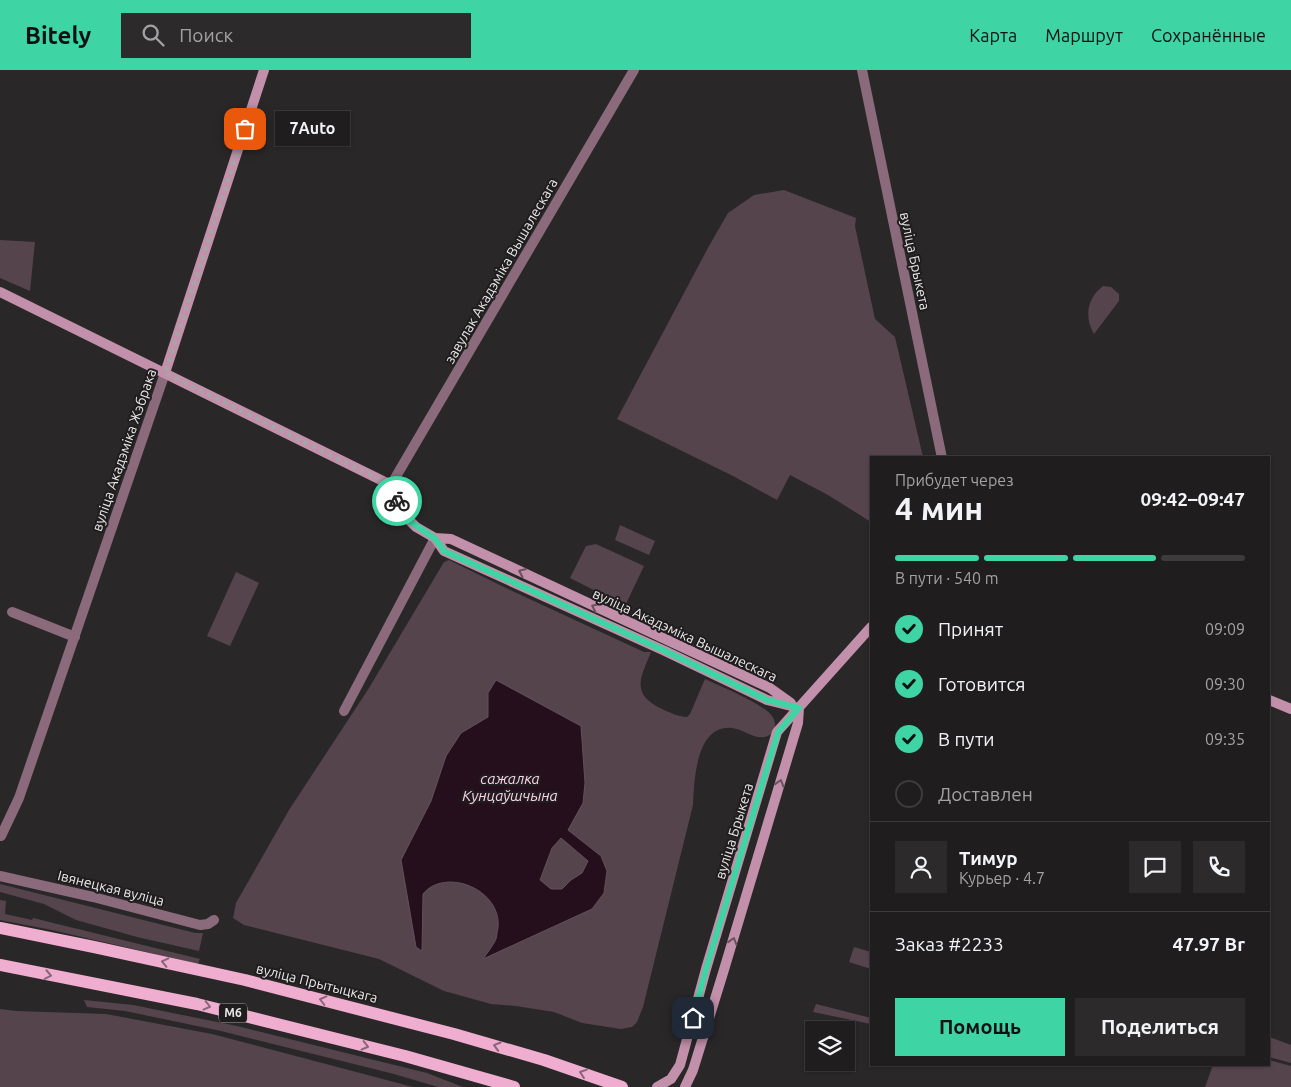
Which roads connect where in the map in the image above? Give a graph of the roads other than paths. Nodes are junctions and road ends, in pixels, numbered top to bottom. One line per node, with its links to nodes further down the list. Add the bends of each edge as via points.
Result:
1 (264, 70): 5 (street, вуліца Акадэміка Жэбрака)
2 (634, 70): 7 (street, завулак Акадэміка Вышалескага)
3 (862, 70): 6 (street, вуліца Брыкета)
4 (0, 292): 5 (street)
5 (165, 373): 7 (street); 11 (street, вуліца Акадэміка Жэбрака)
6 (942, 456)
7 (391, 485): 8 (street, вуліца Акадэміка Вышалескага, via 398,506 406,517 416,528)
8 (434, 538): 13 (street, вуліца Акадэміка Вышалескага, via 444,551 767,700); 15 (street)
9 (12, 612): 11 (street)
10 (870, 628): 13 (street, вуліца Брыкета)
11 (75, 637): 18 (street, вуліца Акадэміка Жэбрака, via 19,798)
12 (1270, 700): 14 (street)
13 (799, 708): 16 (street, вуліца Брыкета, via 778,732); 17 (street, one-way to 13, via 798,723)
14 (1291, 709)
15 (344, 711)
16 (750, 824): 17 (street); 23 (street, вуліца Брыкета)
17 (766, 829): 24 (street, one-way to 17)
18 (1, 836)
19 (0, 876): 20 (street, Івянецкая вуліца, via 200,925)
20 (214, 920)
21 (0, 928): 26 (main road, вуліца Прытыцкага, one-way to 21, via 526,1054 245,980)
22 (0, 965): 25 (main road, М6, one-way to 25, via 197,1004)
23 (706, 969): 24 (street); 27 (street, вуліца Брыкета, via 680,1066 672,1079)
24 (723, 973): 28 (street)
25 (514, 1087)
26 (622, 1087)
27 (657, 1087)
28 (685, 1087)

